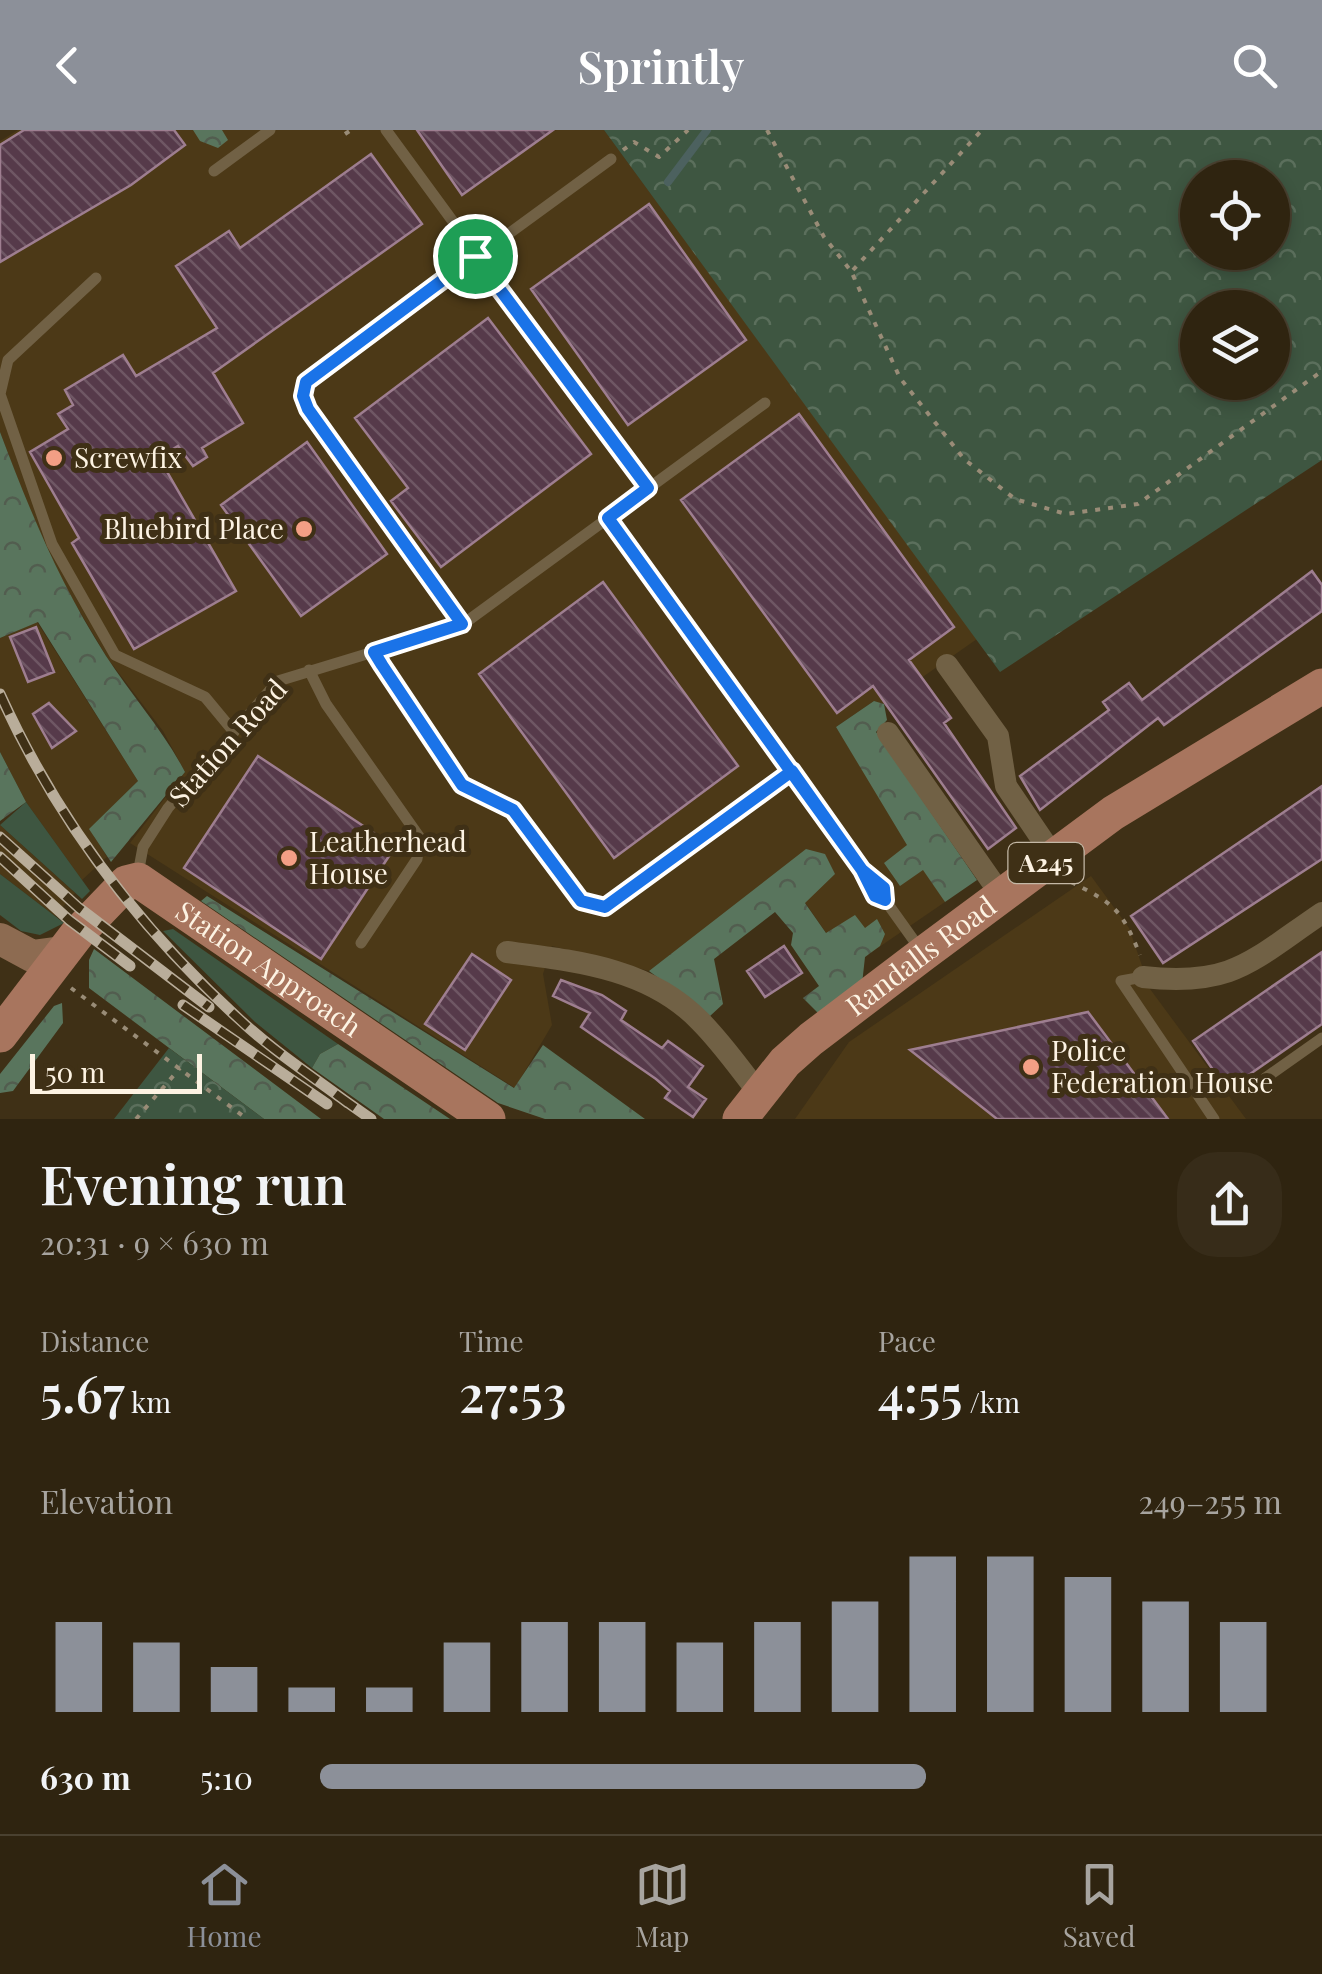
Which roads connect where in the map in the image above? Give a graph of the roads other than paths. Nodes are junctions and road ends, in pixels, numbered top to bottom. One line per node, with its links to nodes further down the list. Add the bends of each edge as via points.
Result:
1 (270, 130): 4 (lane)
2 (386, 130): 5 (lane)
3 (612, 159): 5 (lane)
4 (214, 171)
5 (475, 256): 8 (lane); 10 (lane, via 318,370 303,396)
6 (96, 278): 15 (lane, via 8,360 0,394 52,544 114,655 205,697)
7 (766, 404): 8 (lane, Station Road)
8 (648, 488): 9 (lane, Station Road)
9 (608, 518): 10 (lane, Station Road); 17 (lane)
10 (462, 624): 11 (lane, Station Road)
11 (374, 652): 13 (lane, Station Road); 17 (lane, via 462,785 513,810 581,901 592,906 605,907)
12 (947, 665): 18 (street, via 998,736 1006,786)
13 (309, 670): 15 (lane, Station Road, via 278,680); 22 (lane, via 420,838 417,859)
14 (1322, 686): 18 (main road, Randalls Road / A245, via 1113,813)
15 (234, 732): 19 (lane, Station Road, via 149,835)
16 (888, 733): 20 (street)
17 (792, 771): 25 (lane, via 875,896 885,900)
18 (1059, 868): 20 (main road, Randalls Road / A245)
19 (138, 880): 26 (main road, via 126,883); 33 (main road, Station Approach)
20 (1002, 896): 25 (main road, Randalls Road / A245)
21 (1322, 913): 27 (street, via 1214,979)
22 (361, 943)
23 (7, 945): 26 (main road); 28 (main road, via 24,988)
24 (507, 952): 32 (street, via 587,962 663,992 699,1019)
25 (923, 954): 32 (main road, Randalls Road / A245, via 811,1039)
26 (63, 967): 28 (main road)
27 (1146, 977): 34 (lane, via 1121,981)
28 (22, 1006): 29 (main road)
29 (0, 1035)
30 (1322, 1038): 31 (lane)
31 (1248, 1091)
32 (750, 1106)
33 (488, 1119)
34 (1214, 1119)

